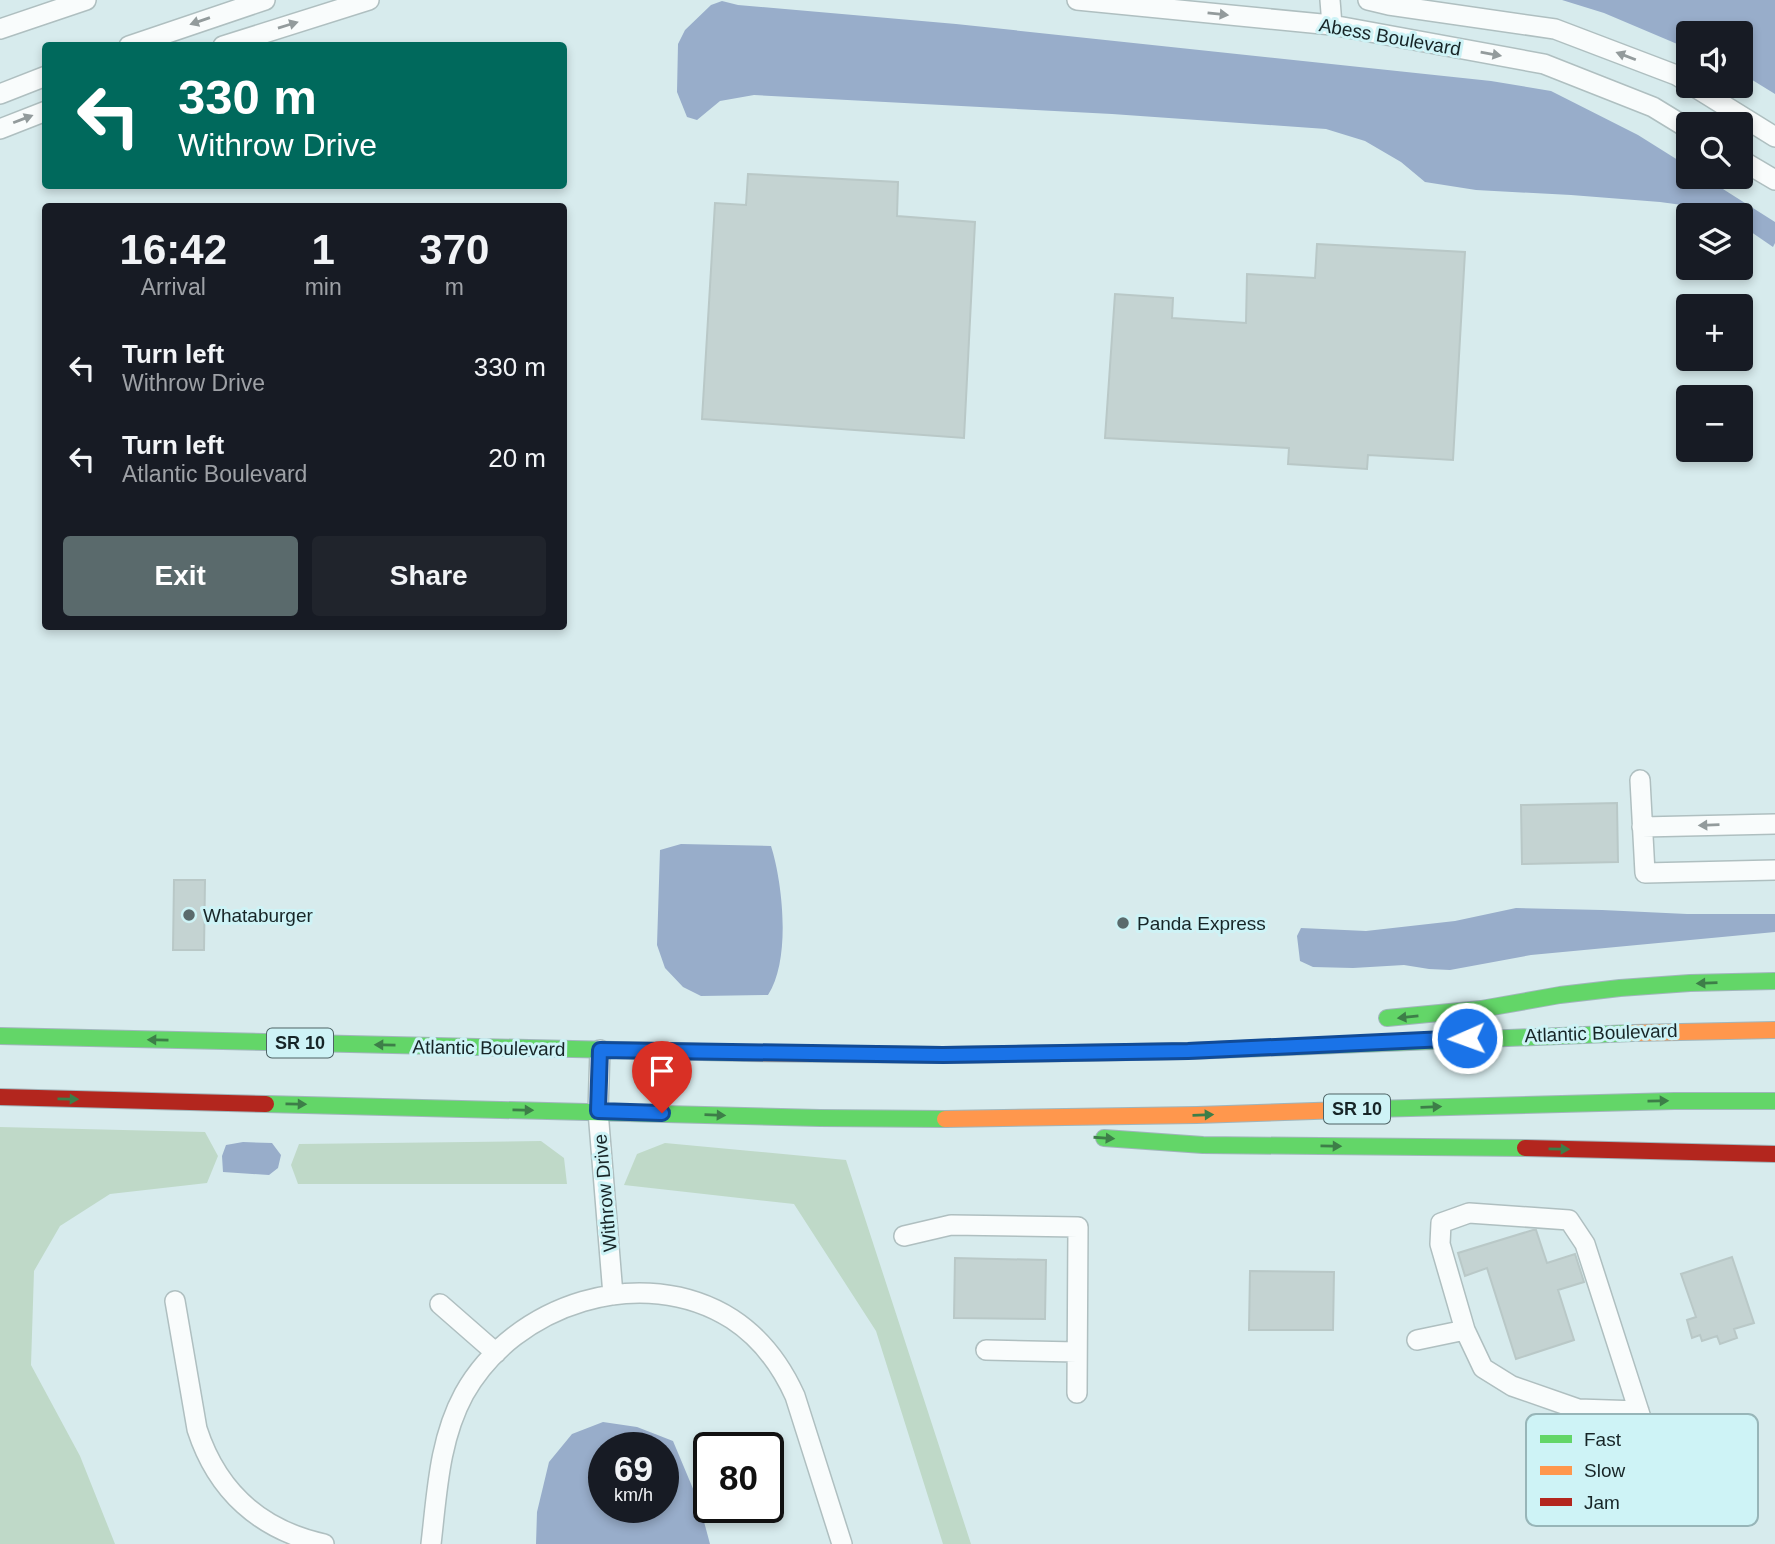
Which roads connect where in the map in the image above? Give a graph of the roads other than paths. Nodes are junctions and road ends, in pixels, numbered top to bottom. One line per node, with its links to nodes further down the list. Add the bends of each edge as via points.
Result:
1 (86, 0): 8 (street)
2 (265, 0): 9 (street, one-way to 9)
3 (369, 0): 10 (street, one-way to 3)
4 (1077, 0): 7 (street, Abess Boulevard, one-way to 7)
5 (1330, 0): 7 (street)
6 (1368, 0): 11 (street, Abess Boulevard, one-way to 6, via 1555,29)
7 (1332, 25): 16 (street, Abess Boulevard, one-way to 16, via 1544,64 1653,107)
8 (0, 29)
9 (141, 42)
10 (236, 42)
11 (1676, 75)
12 (42, 78): 13 (street)
13 (0, 94)
14 (1712, 98): 18 (street)
15 (42, 113): 17 (street, one-way to 15)
16 (1676, 121)
17 (0, 129)
18 (1775, 137)
19 (1753, 167): 20 (street)
20 (1775, 180)
21 (1640, 780): 23 (street)
22 (1775, 824): 23 (street, one-way to 23)
23 (1642, 827): 24 (street, via 1645,873)
24 (1775, 870)
25 (1775, 981): 26 (highway, one-way to 26, via 1620,988 1481,1009)
26 (1370, 1019)
27 (1775, 1030): 28 (highway, Atlantic Boulevard / SR 10)
28 (1570, 1034): 32 (highway); 33 (highway, Atlantic Boulevard / SR 10, via 1188,1051)
29 (0, 1036): 31 (highway, Atlantic Boulevard / SR 10, one-way to 29)
30 (1159, 1036): 33 (highway)
31 (600, 1050): 33 (highway, Atlantic Boulevard / SR 10); 36 (street, Withrow Drive, via 606,1074)
32 (1477, 1054)
33 (943, 1055)
34 (0, 1097): 36 (highway, SR 10, one-way to 36)
35 (1775, 1101): 37 (highway, SR 10, one-way to 35)
36 (598, 1111): 37 (highway, SR 10, one-way to 37); 42 (street, Withrow Drive)
37 (939, 1119): 38 (highway)
38 (1047, 1132)
39 (1086, 1137): 40 (highway, one-way to 40, via 1203,1145)
40 (1775, 1153)
41 (904, 1236): 48 (street, via 951,1225 1078,1227)
42 (613, 1295): 49 (street, via 559,1309 531,1324); 55 (street, via 643,1293 687,1299 733,1319 759,1340 780,1366 795,1396)
43 (175, 1301): 53 (street, via 197,1429 217,1474 238,1500 265,1521)
44 (440, 1304): 49 (street)
45 (1465, 1330): 46 (street); 51 (street, via 1483,1368 1512,1386 1578,1409); 51 (street, via 1440,1244 1441,1223 1469,1213 1569,1220 1585,1244)
46 (1417, 1339)
47 (986, 1350): 48 (street)
48 (1077, 1352): 50 (street)
49 (496, 1353): 54 (street, via 464,1394 451,1423 440,1463)
50 (1077, 1393)
51 (1639, 1411): 52 (street)
52 (1640, 1414)
53 (324, 1544)
54 (431, 1544)
55 (842, 1544)

